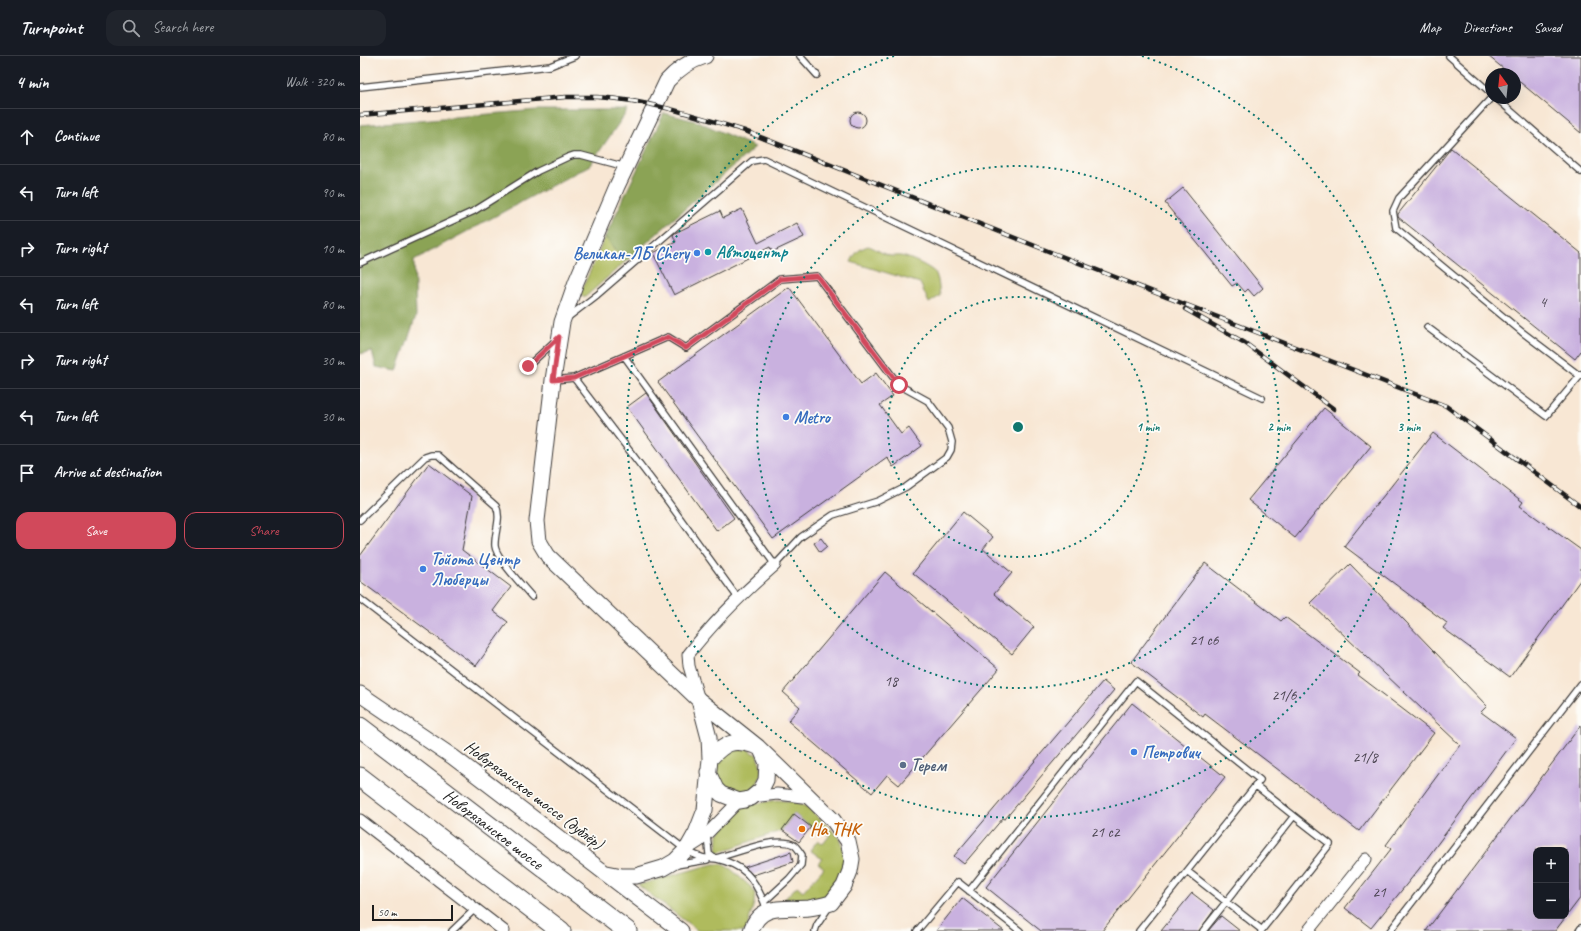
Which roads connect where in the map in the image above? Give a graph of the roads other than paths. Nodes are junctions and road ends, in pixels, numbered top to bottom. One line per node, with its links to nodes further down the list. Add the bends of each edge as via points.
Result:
1 (575, 56): 6 (lane, via 550,66)
2 (705, 56): 10 (street, via 694,59 676,70 667,81)
3 (800, 56): 5 (lane)
4 (1449, 56): 7 (lane)
5 (817, 75)
6 (360, 87)
7 (1485, 88)
8 (1485, 104): 18 (lane, via 1399,198 1393,211 1396,228 1522,332)
9 (1503, 104): 11 (lane)
10 (626, 167): 12 (lane, via 581,155 568,157 538,171 474,211); 13 (street, via 576,282)
11 (1581, 172)
12 (360, 263)
13 (562, 322): 15 (street); 21 (lane, via 597,295 752,161 764,159)
14 (1427, 327): 18 (lane, via 1546,416)
15 (559, 337): 17 (lane); 20 (street)
16 (624, 356): 19 (lane); 23 (lane); 23 (lane, via 668,337 686,348 780,279 817,276 899,385 928,401 948,428 952,442 947,457 906,487 878,501 832,515 801,537)
17 (528, 366)
18 (1580, 375)
19 (574, 378): 20 (lane); 25 (lane)
20 (553, 380): 29 (street, via 537,521 539,541 548,556)
21 (1262, 398)
22 (360, 520): 24 (lane, via 425,457 438,455 496,506 499,515 495,546 498,555)
23 (775, 565): 25 (street)
24 (532, 597)
25 (738, 598): 29 (street, via 688,655)
26 (360, 599): 40 (lane)
27 (1581, 684): 65 (lane)
28 (360, 694): 45 (street, Новорязанское шоссе (дублёр), via 453,757)
29 (699, 700): 31 (street); 32 (street, via 709,738)
30 (360, 727): 56 (highway, Новорязанское шоссе)
31 (760, 749): 32 (street, via 738,741 731,742 720,748); 35 (street); 36 (street, via 767,763 766,780 761,790)
32 (709, 765): 36 (street, via 716,789 721,794); 40 (street, via 705,810)
33 (360, 777): 55 (highway)
34 (1255, 785): 37 (lane); 44 (lane); 46 (lane, via 1260,780 1136,681)
35 (811, 798): 36 (street, via 777,794); 48 (street, via 842,831 848,841 852,859 844,886)
36 (745, 799): 39 (street)
37 (1294, 816): 47 (lane); 52 (lane, via 1330,844)
38 (360, 820): 50 (street)
39 (707, 833): 40 (street); 41 (lane, via 709,854)
40 (687, 849): 41 (lane, via 702,858); 43 (street)
41 (714, 858): 43 (lane); 49 (lane, via 732,863 745,872 756,884); 49 (lane, via 781,842 795,845 802,854 801,865)
42 (1366, 859): 64 (street)
43 (663, 868): 45 (street, via 636,876)
44 (1187, 870): 47 (lane); 62 (lane)
45 (604, 872): 57 (street, Новорязанское шоссе (дублёр))
46 (969, 891): 60 (lane, via 958,882); 61 (lane)
47 (1226, 902): 52 (lane); 63 (lane)
48 (831, 903): 49 (street, via 810,908 773,909); 59 (lane)
49 (765, 906): 58 (street)
50 (475, 909): 53 (lane); 54 (street)
51 (1581, 928): 66 (lane)
52 (1262, 930)
53 (452, 931)
54 (504, 931)
55 (561, 931)
56 (627, 931)
57 (681, 931)
58 (751, 931)
59 (815, 931)
60 (917, 931)
61 (1020, 931)
62 (1139, 931)
63 (1203, 931)
64 (1308, 931)
65 (1390, 931)
66 (1579, 931)

